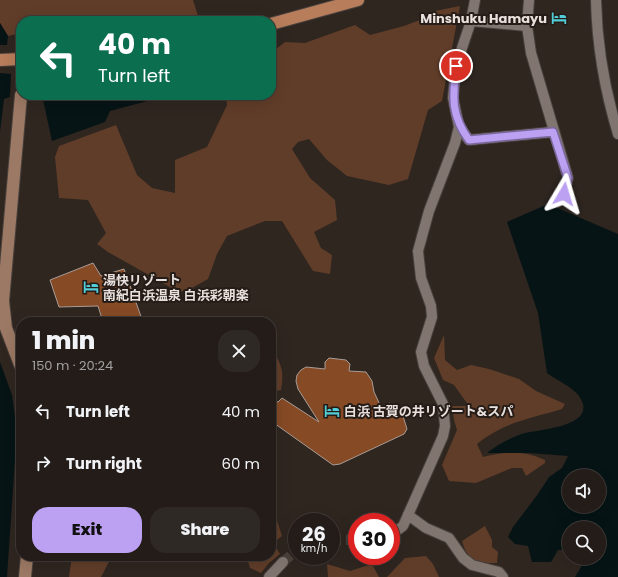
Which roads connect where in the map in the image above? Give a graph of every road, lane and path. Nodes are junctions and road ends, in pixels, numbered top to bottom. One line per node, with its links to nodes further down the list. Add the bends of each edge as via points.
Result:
1 (358, 0): 6 (main road)
2 (475, 0): 5 (street)
3 (529, 0): 7 (street)
4 (596, 0): 13 (street, via 602,64)
5 (471, 21): 7 (street); 11 (street, via 456,66 453,92)
6 (276, 23)
7 (527, 26): 12 (street, via 531,53)
8 (0, 60): 9 (main road)
9 (16, 60)
10 (21, 100): 15 (street, via 3,301 6,328)
11 (459, 127): 12 (street, via 469,140); 16 (street, via 429,211 418,251 421,278 431,306 432,317 421,352 424,366 443,404 445,426)
12 (553, 132): 14 (street, via 568,178)
13 (618, 134)
14 (564, 194)
15 (16, 354)
16 (408, 515): 17 (street); 22 (street, via 426,528 449,538 463,558 472,565 499,572)
17 (400, 528)
18 (27, 561): 20 (street)
19 (283, 562): 21 (street)
20 (25, 577)
21 (269, 577)
22 (503, 577)

